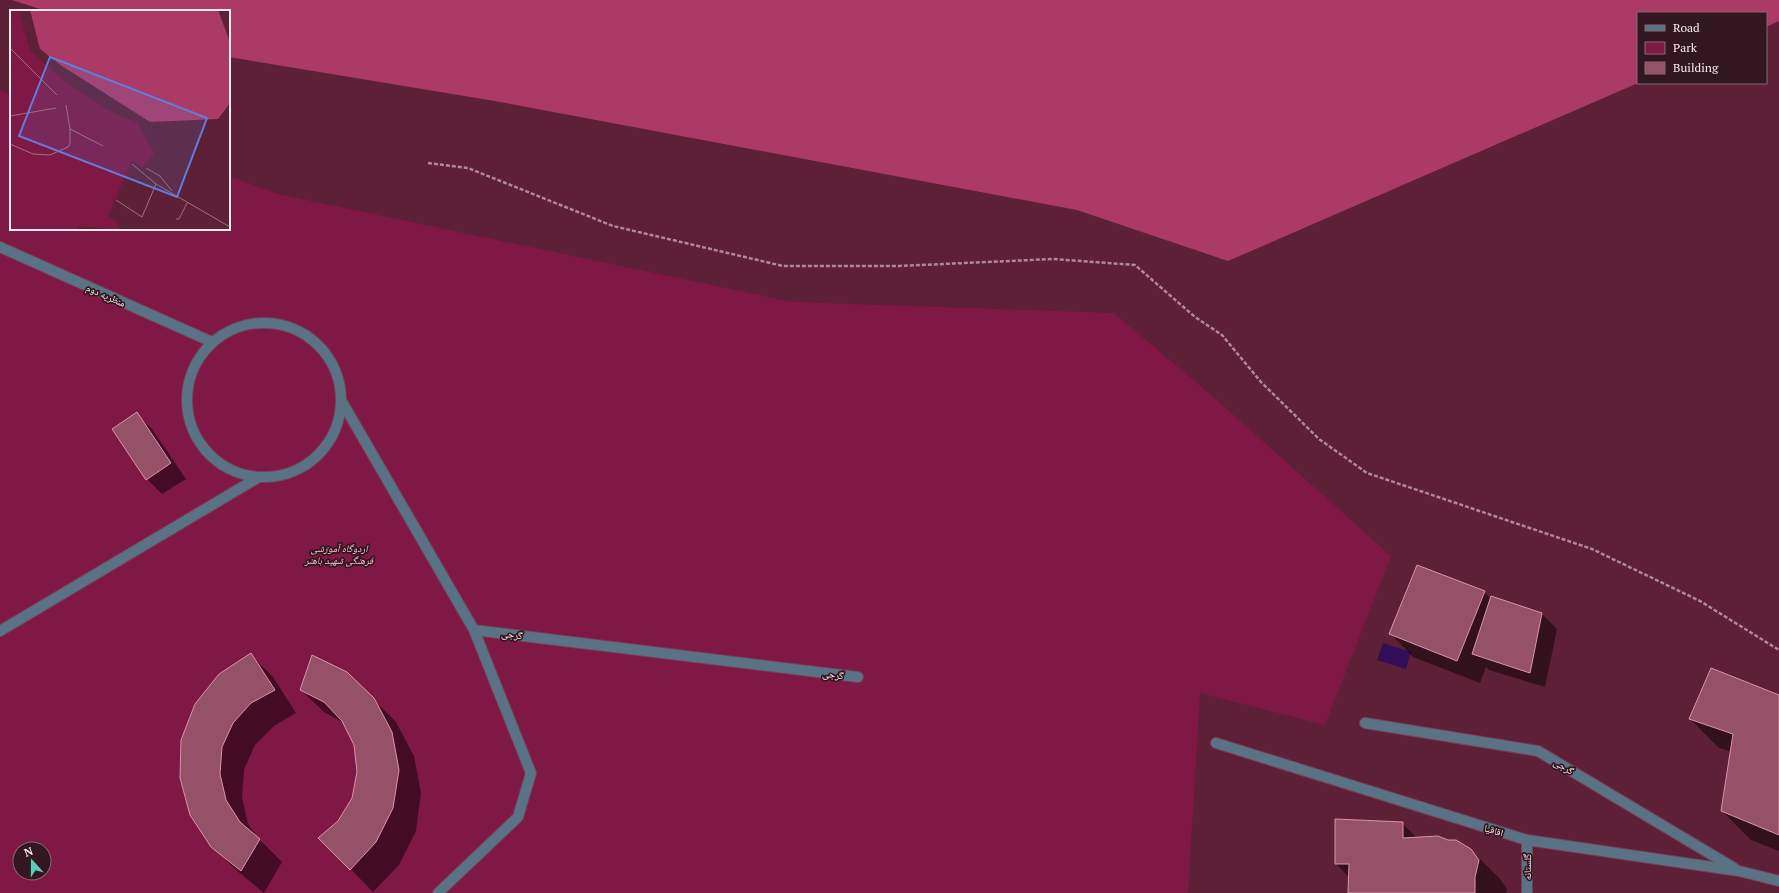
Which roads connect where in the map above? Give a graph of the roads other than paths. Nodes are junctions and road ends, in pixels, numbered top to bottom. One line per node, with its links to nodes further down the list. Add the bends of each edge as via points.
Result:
1 (0, 247): 2 (street, منظریه دوم)
2 (212, 342): 3 (street, via 234,329 258,323 284,325 307,336 325,353 337,375); 4 (street, via 196,363 187,387 187,413 196,438 212,458 234,472)
3 (341, 400): 4 (street, via 337,424 326,447 307,464 284,475); 5 (street)
4 (259, 477): 6 (street)
5 (474, 630): 7 (street, گرجی); 13 (street, via 531,773 518,817)
6 (0, 631)
7 (858, 677)
8 (1365, 723): 11 (street, گرجی, via 1538,751)
9 (1216, 743): 10 (street, اقاقیا)
10 (1527, 840): 11 (street, اقاقیا); 14 (street, گلستانه)
11 (1739, 872): 12 (street, اقاقیا)
12 (1779, 881)
13 (438, 893)
14 (1527, 893)

